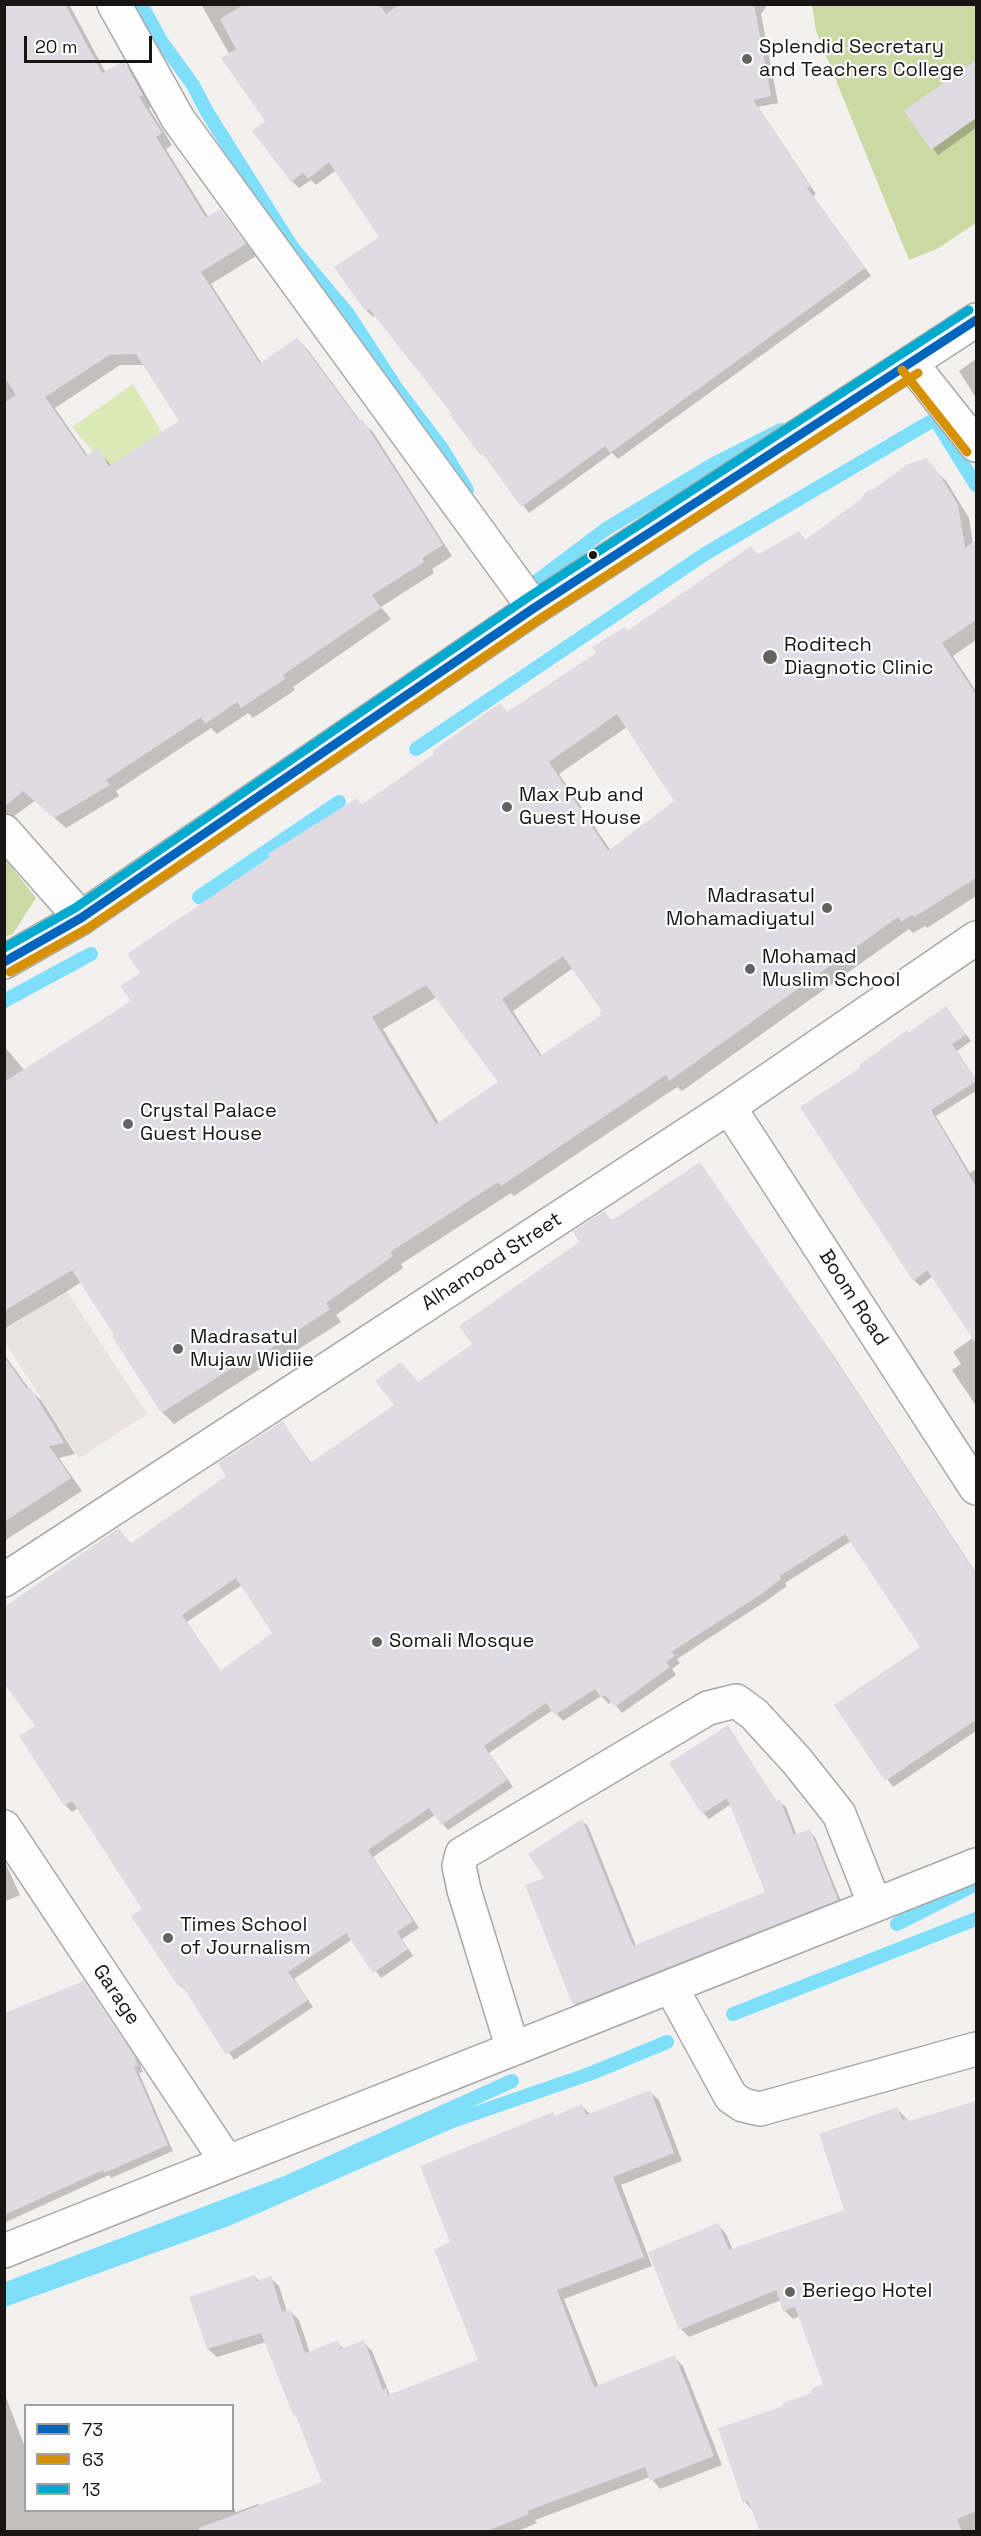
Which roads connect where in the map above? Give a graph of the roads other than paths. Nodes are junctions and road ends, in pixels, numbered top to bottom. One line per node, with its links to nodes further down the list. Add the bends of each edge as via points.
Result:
1 (114, 4): 5 (street, via 178,119)
2 (976, 320): 3 (street)
3 (911, 363): 4 (street); 5 (street)
4 (976, 445)
5 (534, 608): 7 (street)
6 (4, 831): 7 (street)
7 (81, 918): 9 (street)
8 (976, 938): 10 (street, Alhamood Street)
9 (4, 962)
10 (729, 1107): 11 (street, Boom Road); 12 (street, Alhamood Street)
11 (976, 1488)
12 (4, 1580)
13 (4, 1827): 19 (street, Garage)
14 (976, 1865): 15 (street)
15 (874, 1905): 16 (street); 17 (street, via 839,1814 797,1761 754,1714 736,1701 708,1708 462,1854 459,1866 464,1890)
16 (671, 1987): 17 (street); 18 (street, via 731,2097 760,2109)
17 (513, 2049): 19 (street)
18 (976, 2049)
19 (227, 2162): 20 (street)
20 (4, 2251)

